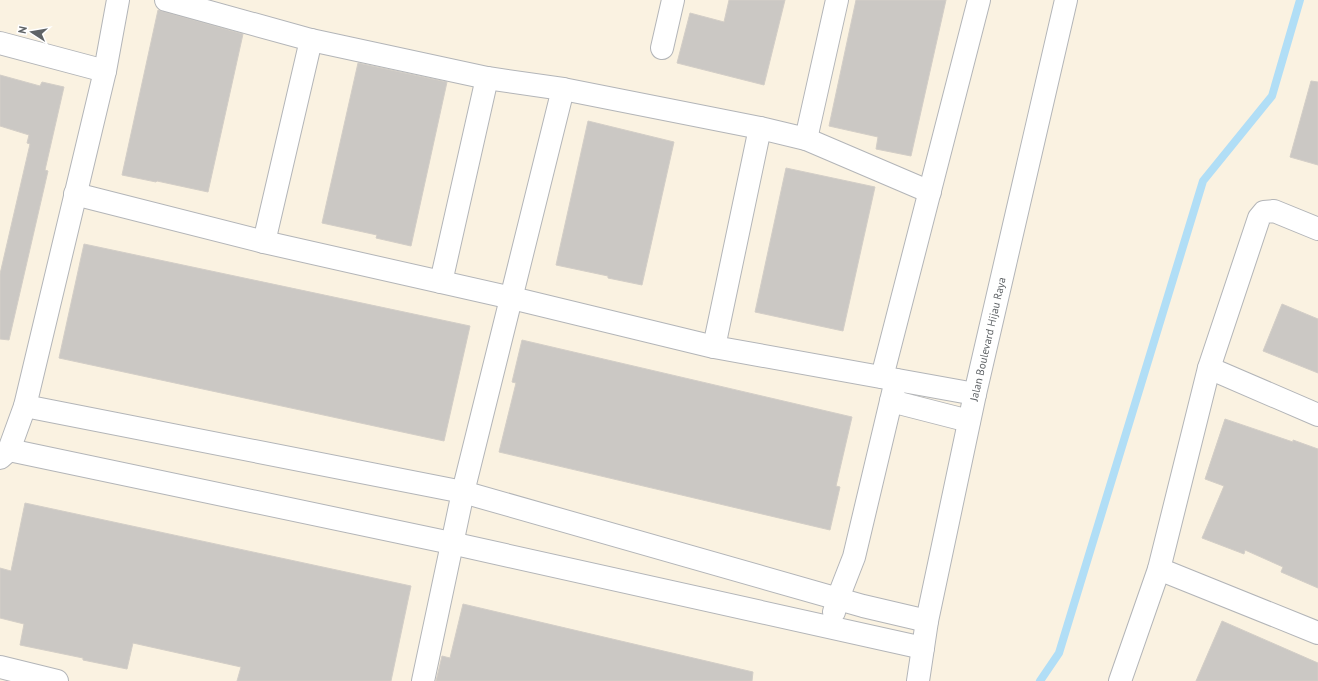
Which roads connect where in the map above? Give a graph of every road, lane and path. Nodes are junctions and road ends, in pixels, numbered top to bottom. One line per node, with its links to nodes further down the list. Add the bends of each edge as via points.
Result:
1 (118, 0): 10 (street)
2 (166, 0): 7 (street)
3 (674, 0): 9 (street)
4 (837, 0): 14 (street)
5 (979, 0): 15 (street)
6 (1066, 0): 24 (street, Jalan Boulevard Hijau Raya)
7 (311, 40): 11 (street); 18 (street)
8 (0, 43): 10 (street)
9 (662, 48)
10 (105, 71): 16 (street)
11 (486, 78): 12 (street); 19 (street)
12 (563, 89): 13 (street); 20 (street)
13 (760, 128): 14 (street); 21 (street)
14 (806, 139): 15 (street)
15 (930, 192): 23 (street)
16 (75, 194): 18 (street); 26 (street)
17 (1318, 229): 22 (street, via 1274,211 1268,210 1261,214)
18 (264, 242): 19 (street)
19 (441, 282): 20 (street)
20 (512, 298): 21 (street); 30 (street)
21 (714, 347): 23 (street)
22 (1209, 368): 27 (street); 32 (street)
23 (889, 378): 24 (street); 25 (street)
24 (975, 394): 28 (street, Jalan Boulevard Hijau Raya)
25 (891, 401): 28 (street); 33 (street, via 854,556)
26 (25, 406): 29 (street); 30 (street)
27 (1318, 415)
28 (969, 421): 34 (street, Jalan Boulevard Hijau Raya)
29 (4, 454): 31 (street)
30 (463, 492): 31 (street); 33 (street)
31 (451, 543): 35 (street); 40 (street)
32 (1159, 569): 36 (street); 42 (street)
33 (838, 598): 34 (street, via 899,616); 35 (street)
34 (927, 621): 37 (street, Jalan Boulevard Hijau Raya)
35 (829, 626): 37 (street)
36 (1318, 633)
37 (923, 648): 41 (street, Jalan Boulevard Hijau Raya)
38 (0, 667): 39 (street)
39 (57, 681)
40 (423, 681)
41 (918, 681)
42 (1120, 681)

